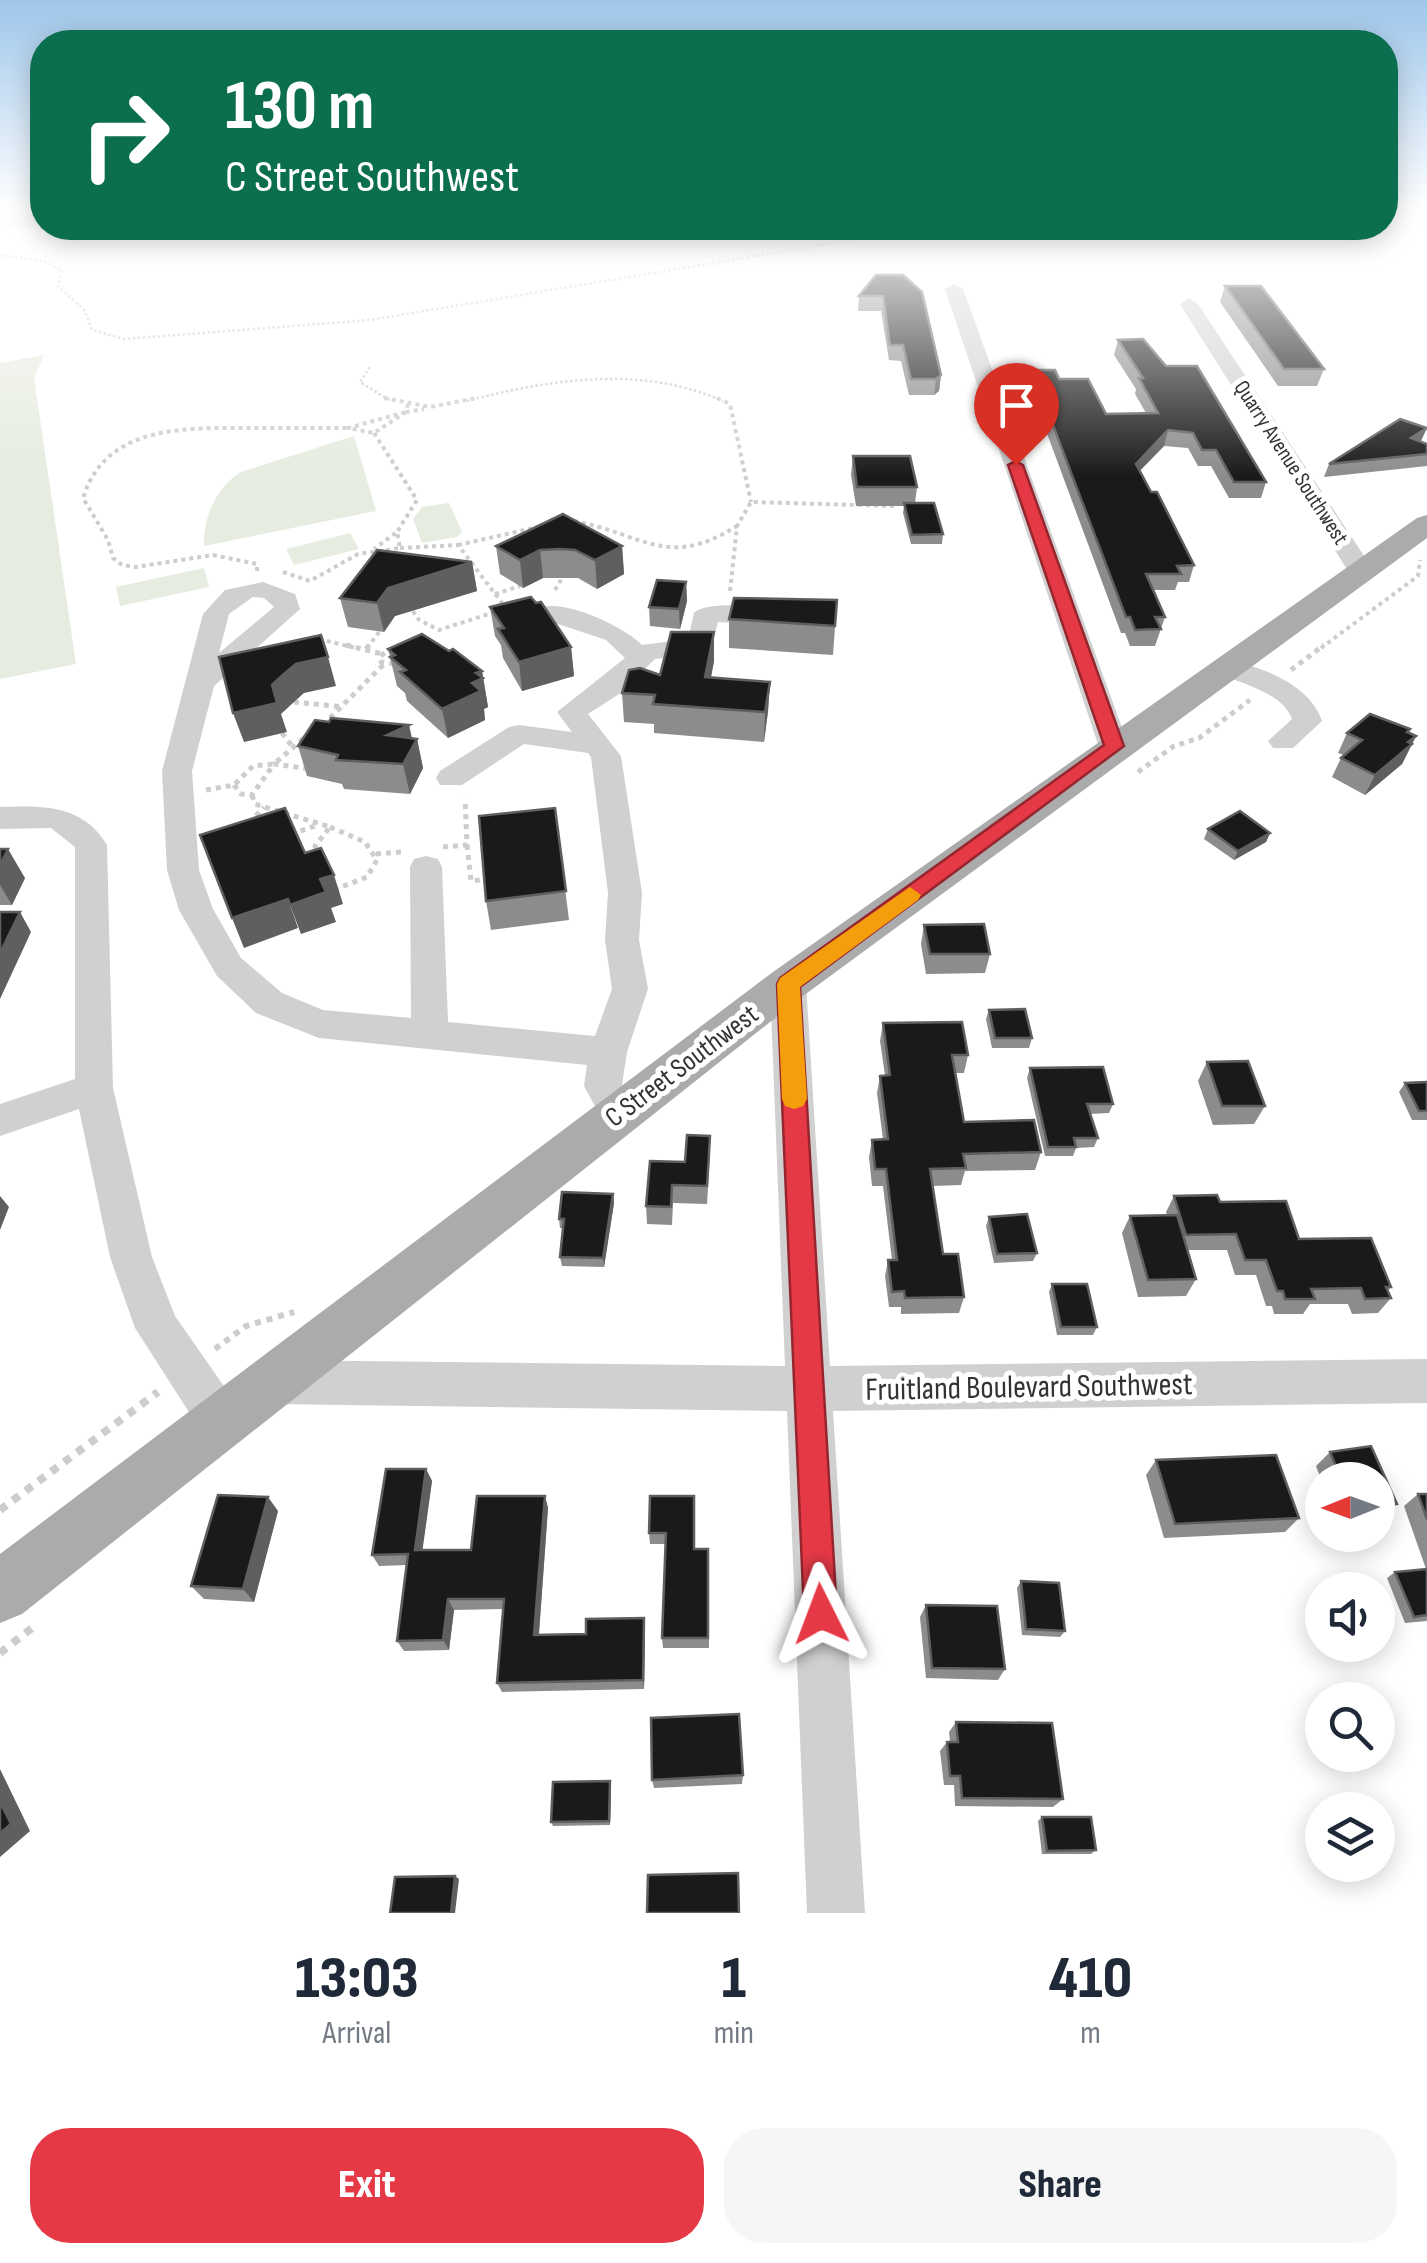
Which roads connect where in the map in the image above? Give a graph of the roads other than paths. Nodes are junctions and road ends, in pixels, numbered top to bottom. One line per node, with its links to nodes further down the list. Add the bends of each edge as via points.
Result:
1 (957, 298): 14 (street)
2 (1189, 304): 4 (street, Quarry Avenue Southwest)
3 (1424, 530): 4 (main road, C Street Southwest)
4 (1361, 570): 8 (main road, C Street Southwest)
5 (552, 613): 7 (street, via 616,634)
6 (803, 618): 7 (street, via 708,613 700,646)
7 (640, 658): 10 (street)
8 (1226, 667): 12 (street, via 1298,702 1307,721); 14 (main road, C Street Southwest)
9 (201, 683): 19 (street, via 177,771 184,870 196,910 229,966 269,1004 319,1024)
10 (572, 712): 11 (street); 13 (street)
11 (519, 734): 13 (street); 15 (street)
12 (1283, 741)
13 (596, 745): 20 (street, via 606,756 625,892 622,940 630,989)
14 (1114, 746): 18 (main road, C Street Southwest)
15 (451, 778)
16 (0, 818): 21 (street, via 60,817 78,826 91,845)
17 (423, 855): 19 (street)
18 (788, 984): 22 (main road, C Street Southwest); 26 (street)
19 (430, 1036): 20 (street)
20 (608, 1052): 22 (street, via 602,1086)
21 (94, 1088): 23 (street); 27 (street, via 130,1257 157,1328)
22 (618, 1112): 25 (main road, C Street Southwest)
23 (0, 1120)
24 (1427, 1381): 26 (street, Fruitland Boulevard Southwest)
25 (272, 1382): 26 (street, Fruitland Boulevard Southwest); 27 (main road, C Street Southwest)
26 (809, 1389): 29 (street)
27 (221, 1421): 28 (main road, C Street Southwest)
28 (0, 1592)
29 (836, 1913)

